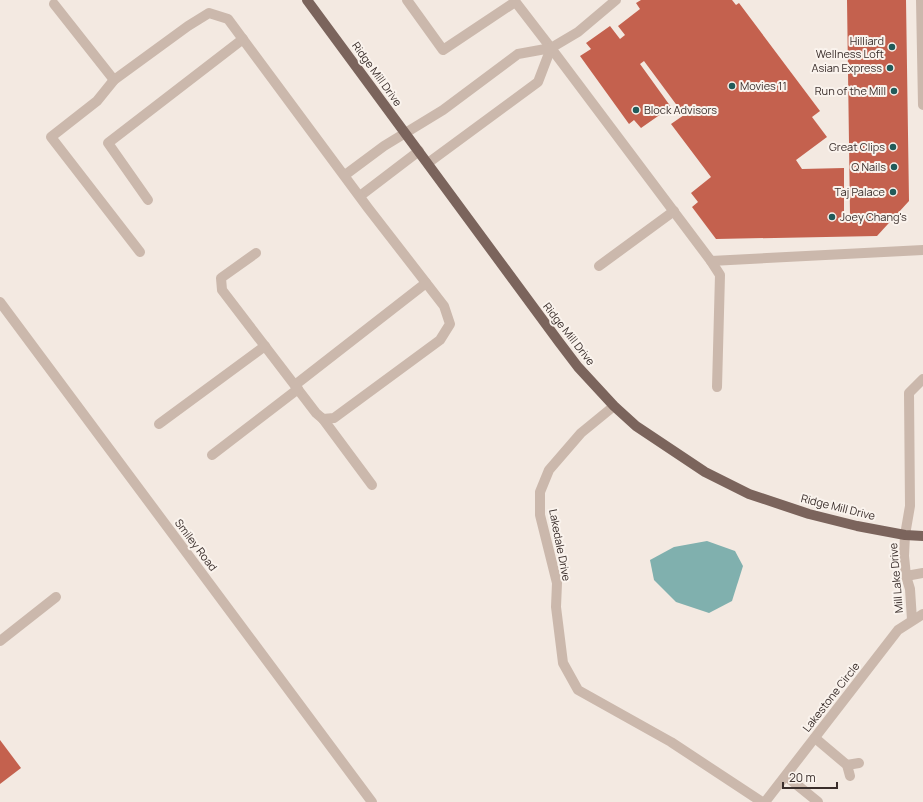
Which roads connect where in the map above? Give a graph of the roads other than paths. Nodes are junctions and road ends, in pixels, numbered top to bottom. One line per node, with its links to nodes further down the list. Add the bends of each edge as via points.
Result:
1 (307, 0): 11 (main road, Ridge Mill Drive)
2 (407, 0): 5 (street, via 444,50)
3 (616, 0): 8 (street, via 578,32)
4 (921, 0): 10 (street)
5 (514, 1): 8 (street)
6 (54, 4): 9 (street)
7 (243, 39): 9 (street, via 228,19 209,13); 14 (street); 16 (street, via 108,143)
8 (551, 48): 11 (street, via 518,54 442,110); 13 (street, via 538,82); 17 (street)
9 (114, 80): 19 (street, via 97,101 51,137)
10 (923, 105)
11 (405, 133): 12 (main road, Ridge Mill Drive); 14 (street)
12 (419, 151): 13 (main road, Ridge Mill Drive); 15 (street)
13 (428, 163): 29 (main road, Ridge Mill Drive, via 578,367)
14 (344, 175): 15 (street)
15 (360, 196): 23 (street)
16 (148, 200)
17 (674, 211): 21 (street); 22 (street)
18 (923, 250): 21 (street)
19 (140, 252)
20 (256, 253): 25 (street, via 221,278 222,290)
21 (711, 261): 28 (street, via 720,275)
22 (599, 266)
23 (426, 283): 27 (street); 30 (street, via 444,306 450,324 440,340 334,418)
24 (0, 302): 47 (street, Smiley Road)
25 (265, 346): 27 (street); 31 (street)
26 (923, 379): 34 (street, Mill Lake Drive, via 909,393 910,506)
27 (296, 387): 30 (street); 32 (street)
28 (717, 387)
29 (614, 406): 34 (main road, Ridge Mill Drive, via 636,426 687,461 749,494 809,514); 48 (street, Lakedale Drive, via 581,433 549,470 540,492 540,515 557,583 556,606 563,664 578,690 670,742)
30 (323, 419): 33 (street)
31 (159, 424)
32 (212, 455)
33 (372, 485)
34 (905, 535): 35 (main road, Ridge Mill Drive); 37 (street, Mill Lake Drive)
35 (923, 536)
36 (923, 573): 37 (street)
37 (906, 576): 40 (street, Mill Lake Drive, via 910,589)
38 (56, 597): 41 (street)
39 (923, 614): 40 (street, Lakestone Circle)
40 (912, 620): 42 (street, Lakestone Circle, via 898,630)
41 (0, 641)
42 (814, 738): 44 (street); 45 (street, Lakestone Circle)
43 (859, 763): 44 (street)
44 (847, 765): 46 (street)
45 (786, 776): 49 (street, Lakestone Circle); 50 (street)
46 (850, 776)
47 (372, 802)
48 (762, 802)
49 (765, 802)
50 (818, 802)

